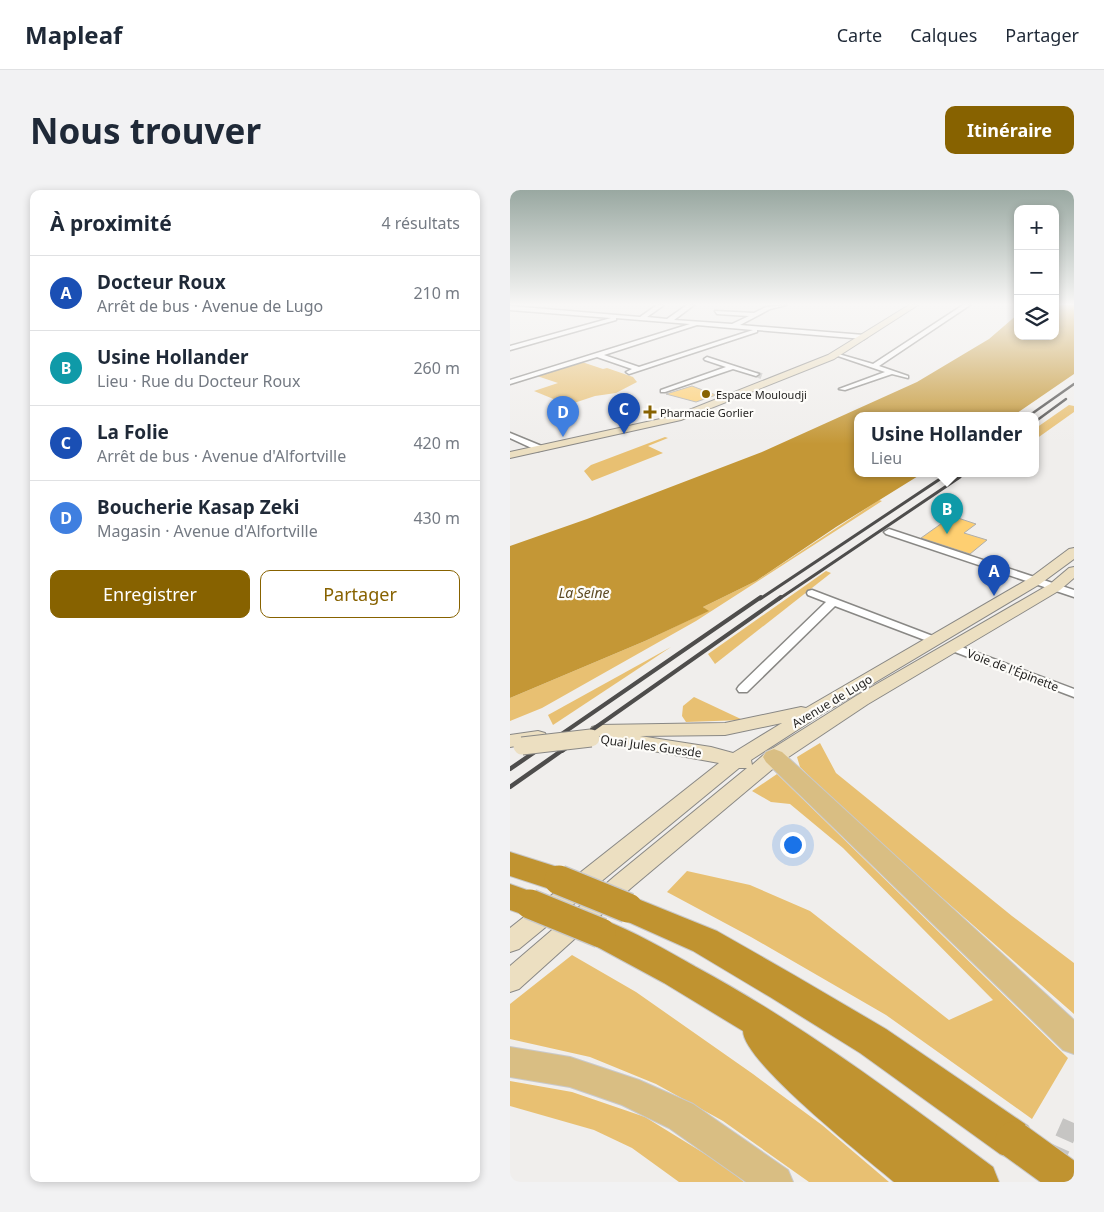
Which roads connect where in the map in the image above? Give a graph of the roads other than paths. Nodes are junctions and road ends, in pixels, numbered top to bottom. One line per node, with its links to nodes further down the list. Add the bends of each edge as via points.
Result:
1 (610, 351): 6 (street)
2 (693, 351): 10 (street)
3 (841, 351): 5 (main road)
4 (896, 351): 8 (street)
5 (837, 354): 8 (street); 16 (main road)
6 (598, 355): 10 (street); 17 (street)
7 (707, 359): 9 (street)
8 (874, 366): 12 (street)
9 (733, 367): 13 (street); 19 (street)
10 (639, 369): 11 (street)
11 (629, 372)
12 (892, 372): 15 (street); 18 (street)
13 (756, 374)
14 (764, 377): 16 (street)
15 (906, 377)
16 (777, 380): 21 (main road, via 676,418)
17 (510, 382)
18 (843, 389)
19 (663, 392)
20 (510, 435): 21 (street)
21 (541, 449): 22 (main road)
22 (510, 455)
23 (889, 532): 26 (street)
24 (1074, 552): 26 (main road, Avenue de Lugo)
25 (1074, 571): 27 (main road, Avenue de Lugo)
26 (1035, 581): 27 (street); 31 (main road, Avenue de Lugo)
27 (1054, 587): 29 (street); 32 (main road, Avenue de Lugo)
28 (812, 593): 30 (street)
29 (1074, 594)
30 (833, 601): 31 (street); 33 (street)
31 (934, 640): 35 (main road, Avenue de Lugo)
32 (951, 647): 34 (street, Voie de l'Épinette); 39 (main road, Avenue de Lugo)
33 (743, 688)
34 (1074, 694)
35 (816, 710): 36 (main road, Quai Jules Guesde); 39 (main road, Avenue de Lugo)
36 (725, 729): 37 (main road, Quai Jules Guesde); 39 (main road)
37 (595, 734): 38 (main road, Quai Jules Guesde, bridge); 40 (main road, Quai Jules Guesde)
38 (520, 743)
39 (764, 757): 40 (main road, Avenue de Lugo); 42 (main road, Avenue de Lugo); 47 (main road)
40 (735, 761): 44 (main road, Avenue de Lugo)
41 (510, 864): 42 (highway, bridge, via 559,880)
42 (626, 895): 45 (main road, Avenue de Lugo); 49 (highway, via 873,1041)
43 (520, 901): 46 (highway, bridge, via 600,934 669,968)
44 (510, 942)
45 (510, 981)
46 (741, 1011): 52 (highway, via 801,1079); 53 (highway, via 841,1078)
47 (1072, 1038)
48 (510, 1062): 51 (main road, via 570,1072 628,1091 681,1116)
49 (1014, 1140): 50 (highway, bridge); 54 (highway, bridge)
50 (1074, 1163)
51 (776, 1182)
52 (926, 1182)
53 (978, 1182)
54 (1072, 1182)

